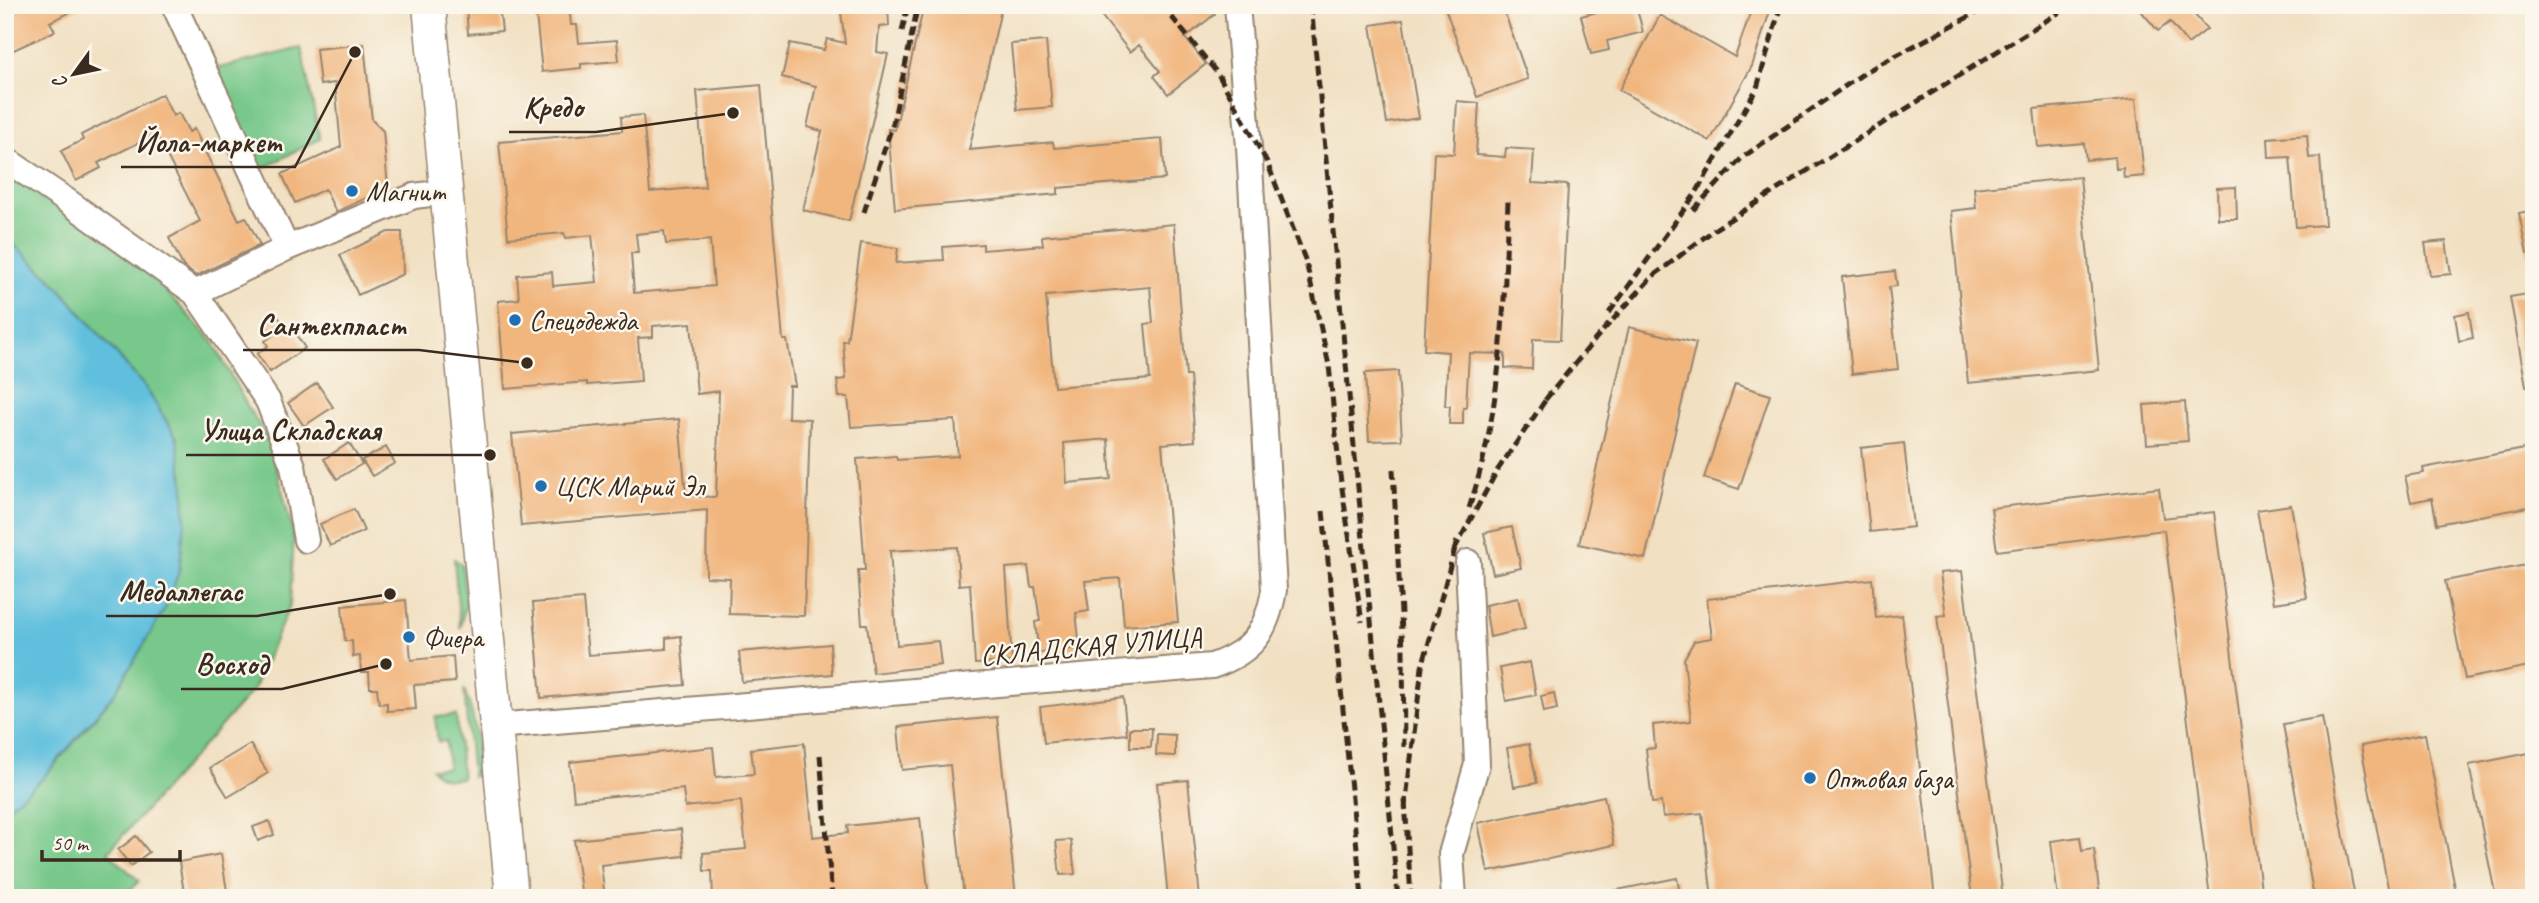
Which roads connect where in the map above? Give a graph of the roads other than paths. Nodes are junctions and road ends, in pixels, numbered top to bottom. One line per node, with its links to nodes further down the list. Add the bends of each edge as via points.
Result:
1 (174, 5): 6 (street)
2 (429, 5): 5 (main road)
3 (1237, 5): 10 (street, СКЛАДСКАЯ УЛИЦА, via 1274,590 1263,627 1249,647 1212,666)
4 (5, 159): 7 (street)
5 (446, 192): 6 (street, via 414,196); 10 (main road)
6 (287, 248): 7 (street)
7 (195, 293): 8 (street, via 268,401 293,466)
8 (306, 540)
9 (1468, 562): 12 (street, via 1477,764 1451,854)
10 (496, 726): 11 (main road)
11 (512, 898)
12 (1454, 898)

